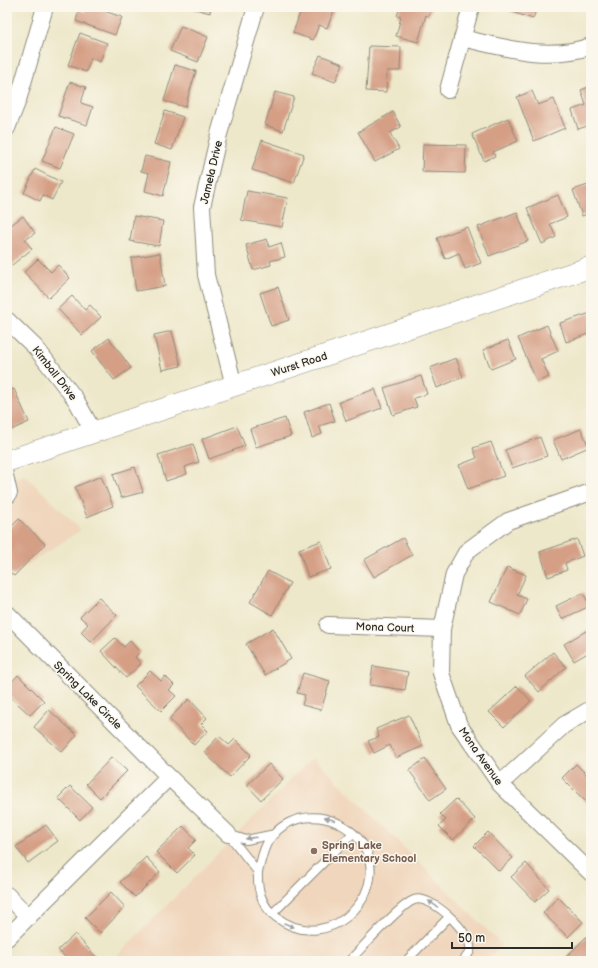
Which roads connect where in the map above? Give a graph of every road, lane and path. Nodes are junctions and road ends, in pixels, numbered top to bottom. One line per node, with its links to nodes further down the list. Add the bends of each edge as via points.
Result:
1 (45, 7): 7 (street, via 18,100)
2 (256, 7): 10 (street, Jamela Drive, via 219,134 202,207 206,276)
3 (471, 7): 4 (street)
4 (462, 38): 5 (street, via 524,53 577,51); 6 (street)
5 (591, 46)
6 (448, 90)
7 (7, 128)
8 (591, 267): 10 (street, Wurst Road)
9 (7, 320): 11 (street, Kimball Drive, via 36,348 76,400)
10 (234, 386): 11 (street, Wurst Road)
11 (94, 433): 12 (street, Wurst Road)
12 (7, 461)
13 (7, 466): 15 (lane, via 13,492)
14 (591, 492): 18 (street, Mona Avenue, via 508,521 467,551 454,574)
15 (7, 500)
16 (7, 613): 20 (street, Spring Lake Circle)
17 (328, 625): 18 (street, Mona Court)
18 (442, 629): 21 (street, Mona Avenue, via 440,673 459,725)
19 (591, 708): 21 (street, via 564,725)
20 (169, 777): 23 (street, Spring Lake Circle); 29 (street)
21 (500, 784): 26 (street, Mona Avenue)
22 (353, 833): 24 (lane, one-way to 24, via 338,822 310,816 290,823); 28 (lane); 28 (lane, one-way to 22, via 284,923 309,931 334,925 357,906 365,893 371,864 365,848)
23 (228, 834): 24 (lane, one-way to 23, via 246,840); 25 (lane)
24 (276, 834): 25 (lane, via 269,841)
25 (258, 872): 28 (lane, via 257,884 262,901)
26 (591, 873)
27 (7, 895): 29 (street)
28 (272, 914)
29 (29, 917): 31 (street)
30 (449, 917): 32 (lane, one-way to 32, via 429,901 414,900 403,907); 33 (lane); 34 (lane, via 468,940 470,950)
31 (7, 938)
32 (350, 961)
33 (406, 961)
34 (463, 961)

